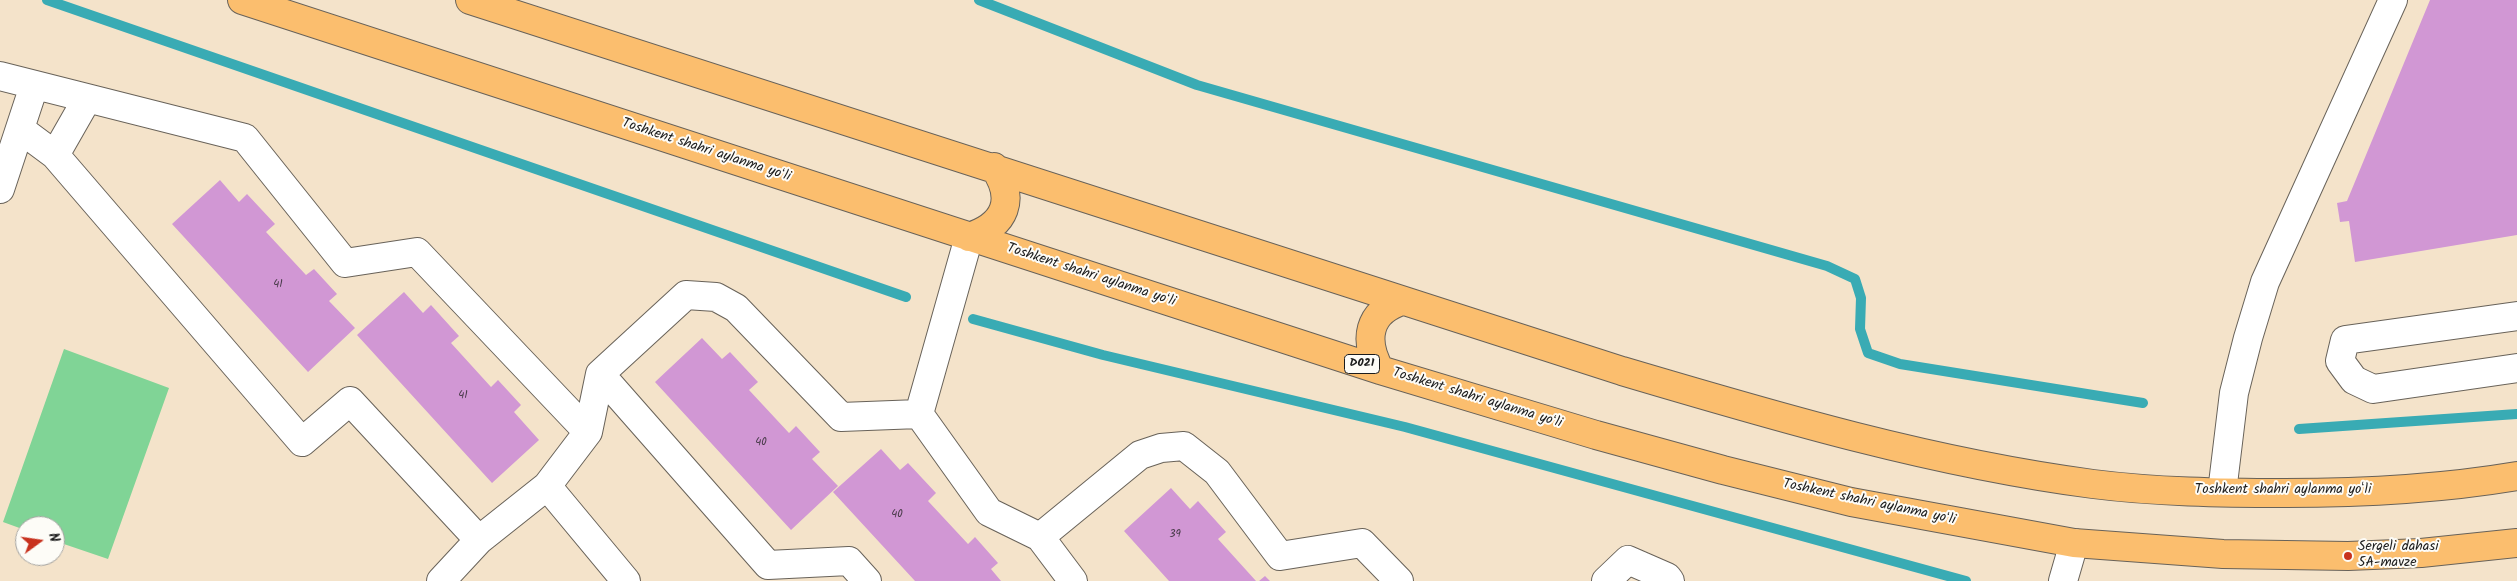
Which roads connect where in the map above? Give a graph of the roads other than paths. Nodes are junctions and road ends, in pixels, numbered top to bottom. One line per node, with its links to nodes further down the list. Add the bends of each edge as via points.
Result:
1 (242, 0): 11 (highway, Toshkent shahri aylanma yoʻli / D021)
2 (470, 0): 9 (highway, Toshkent shahri aylanma yoʻli)
3 (2393, 0): 21 (lane, via 2265,282 2234,393)
4 (0, 76): 5 (lane)
5 (34, 86): 6 (lane); 7 (lane)
6 (87, 99): 8 (lane); 18 (lane, via 245,138 345,263 417,252)
7 (20, 130): 8 (lane); 10 (lane)
8 (55, 155): 23 (lane, via 302,442 350,401)
9 (994, 167): 11 (highway, via 1005,190 1005,209 992,227); 12 (highway, Toshkent shahri aylanma yoʻli)
10 (0, 189)
11 (969, 237): 15 (highway, Toshkent shahri aylanma yoʻli / D021); 17 (lane)
12 (1402, 301): 15 (highway, via 1384,310 1372,326 1371,350); 21 (highway, Toshkent shahri aylanma yoʻli, via 1631,374 1880,443 1986,466 2093,484)
13 (2517, 316): 14 (lane, via 2345,340 2340,361 2354,380 2373,389)
14 (2517, 368)
15 (1380, 370): 24 (highway, Toshkent shahri aylanma yoʻli / D021, via 1596,435 1851,502)
16 (600, 374): 17 (lane, via 686,295 716,297 736,308 841,417); 18 (lane); 28 (lane, via 768,565 849,560)
17 (919, 414): 22 (lane, via 989,512)
18 (588, 432): 20 (lane)
19 (2517, 476): 21 (highway, Toshkent shahri aylanma yoʻli, via 2482,482 2341,493)
20 (547, 486): 23 (lane); 27 (lane)
21 (2222, 492)
22 (1040, 537): 29 (lane); 30 (lane, via 1140,455 1161,448 1184,446 1217,472 1280,556 1362,542)
23 (480, 540): 26 (lane)
24 (2074, 543): 25 (highway, Toshkent shahri aylanma yoʻli / D021, via 2223,554 2348,556 2421,553); 33 (lane)
25 (2517, 543)
26 (441, 581)
27 (626, 581)
28 (867, 581)
29 (1073, 581)
30 (1399, 581)
31 (1606, 581): 32 (lane, via 1628,560)
32 (1670, 581)
33 (2063, 581)

